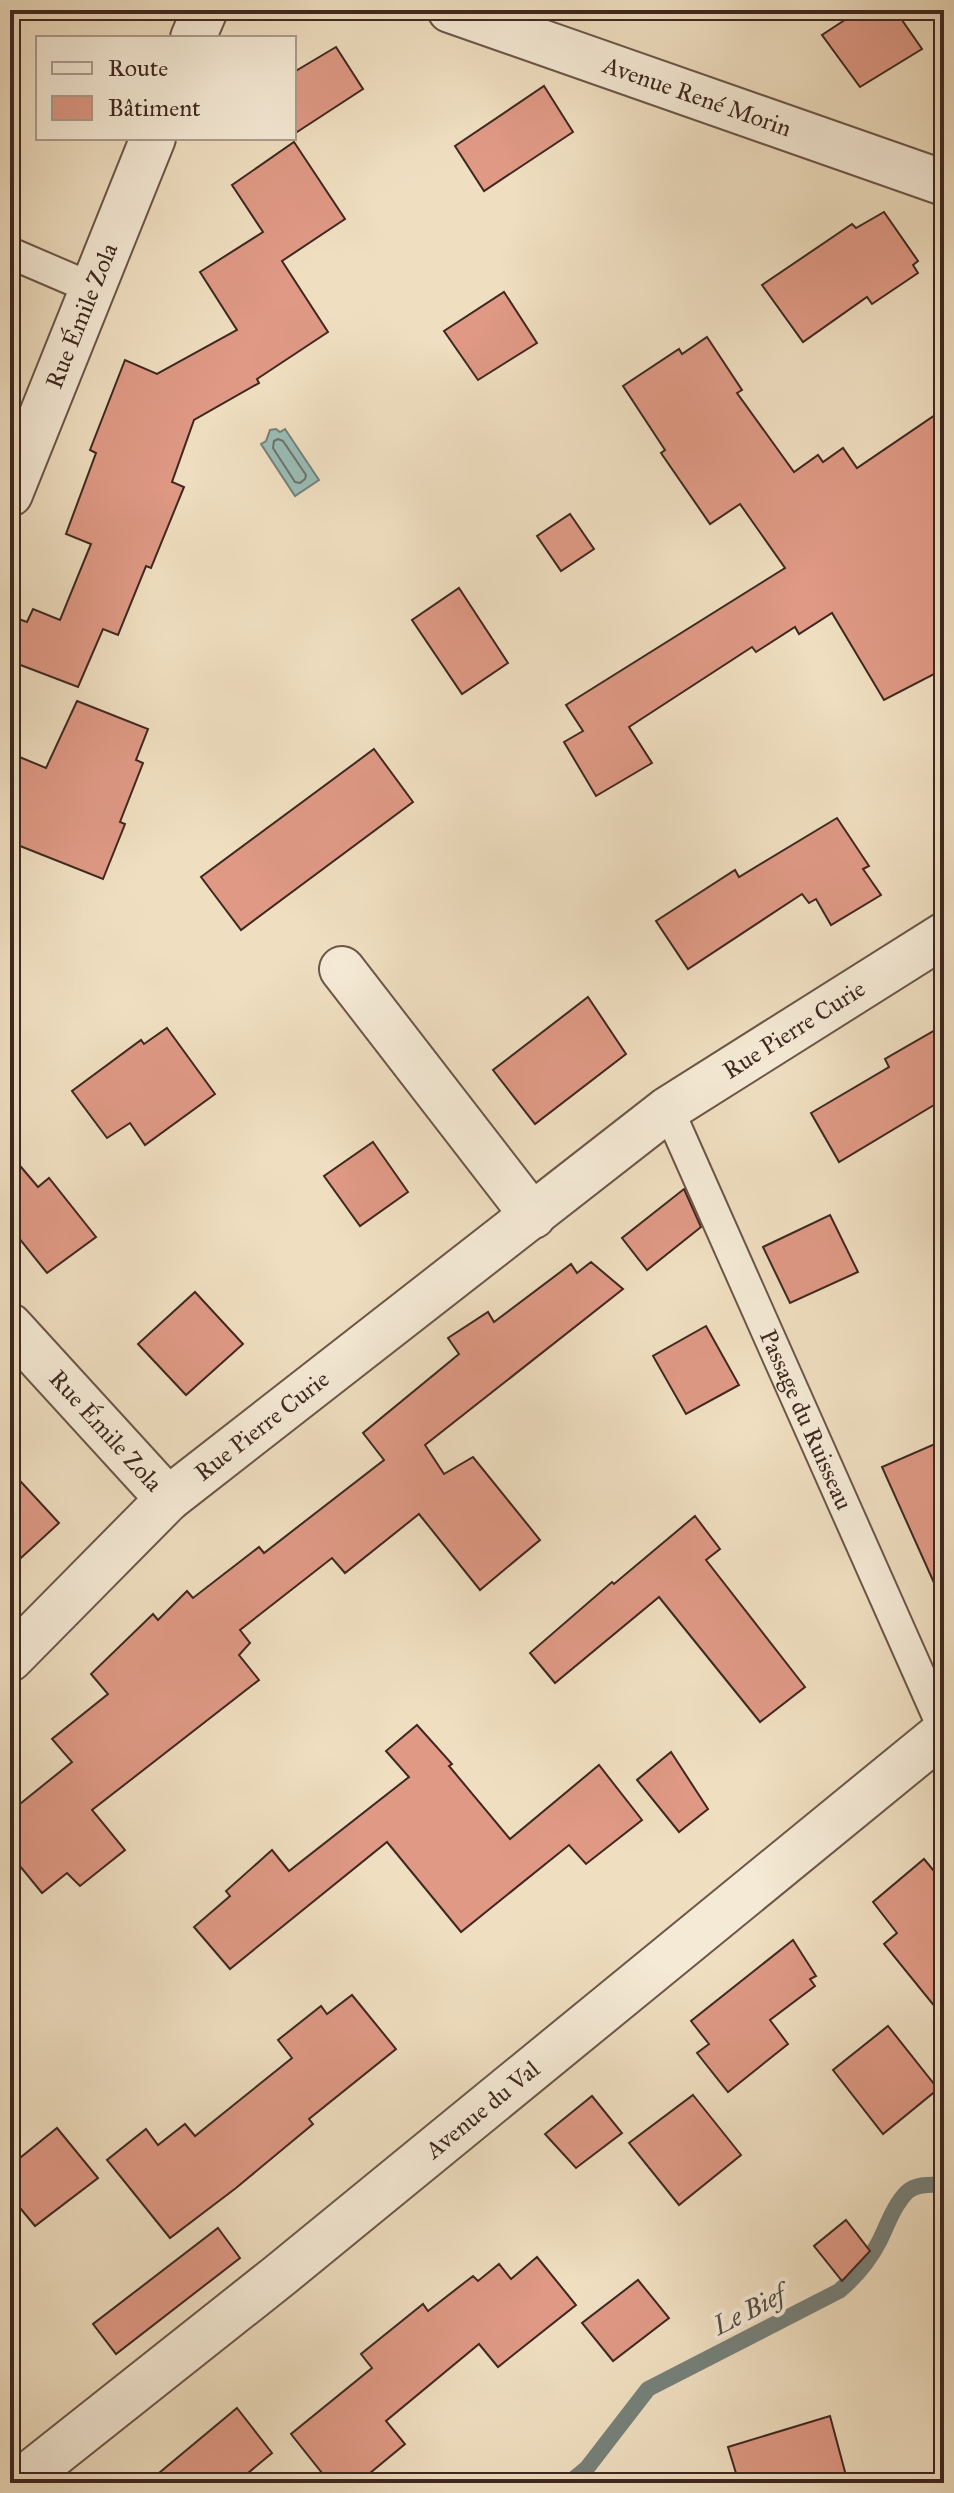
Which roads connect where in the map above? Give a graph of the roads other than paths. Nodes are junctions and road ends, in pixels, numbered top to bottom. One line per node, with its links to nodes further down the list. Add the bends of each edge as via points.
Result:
1 (205, 10): 3 (street)
2 (450, 10): 5 (street, Avenue René Morin)
3 (194, 36)
4 (152, 140): 7 (street, Rue Émile Zola)
5 (944, 183)
6 (10, 253): 7 (lane)
7 (94, 289): 8 (street, Rue Émile Zola)
8 (10, 494)
9 (944, 935): 11 (street, Rue Pierre Curie)
10 (342, 969): 12 (street)
11 (668, 1109): 12 (street, Rue Pierre Curie); 16 (lane, Passage du Ruisseau)
12 (533, 1216): 14 (street, Rue Pierre Curie)
13 (10, 1326): 14 (street, Rue Émile Zola)
14 (168, 1499): 15 (street, Rue Pierre Curie)
15 (10, 1659)
16 (944, 1731): 17 (street, Avenue du Val)
17 (18, 2483)

